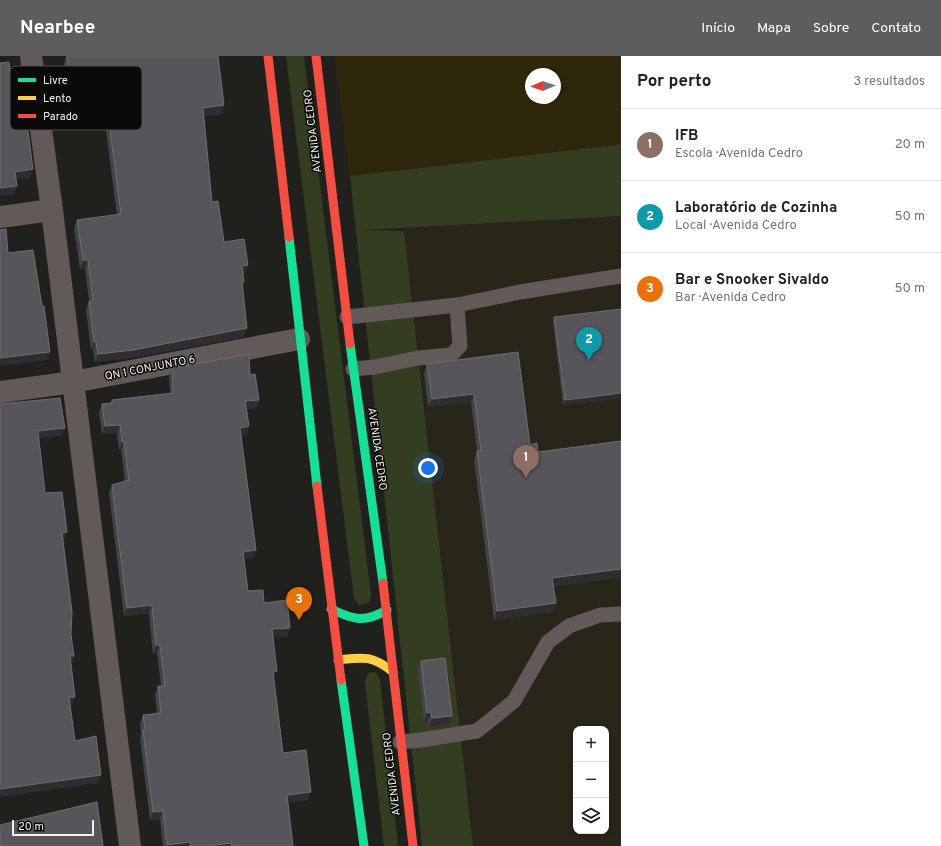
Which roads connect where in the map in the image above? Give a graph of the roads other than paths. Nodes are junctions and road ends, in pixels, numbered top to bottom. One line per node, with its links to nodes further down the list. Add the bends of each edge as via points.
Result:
1 (31, 56): 4 (street)
2 (268, 56): 11 (street)
3 (316, 56): 10 (street, AVENIDA CEDRO)
4 (32, 66)
5 (41, 130): 6 (street)
6 (52, 210): 7 (street); 13 (street)
7 (0, 216)
8 (621, 276): 9 (lane)
9 (457, 305): 10 (lane); 12 (lane, via 460,346 451,355)
10 (347, 317): 12 (street, AVENIDA CEDRO)
11 (299, 339): 13 (street, QN 1 CONJUNTO 6); 15 (street)
12 (353, 369): 16 (street, AVENIDA CEDRO)
13 (73, 382): 14 (street, QN 1 CONJUNTO 6); 21 (street)
14 (0, 392)
15 (331, 609): 16 (street, via 360,620 373,619); 18 (street)
16 (387, 610): 19 (street, AVENIDA CEDRO)
17 (621, 614): 20 (lane, via 600,616 569,626 548,642 514,701 477,732)
18 (338, 660): 19 (street, via 368,656 379,660); 22 (street)
19 (394, 672): 20 (street, AVENIDA CEDRO)
20 (400, 742): 23 (street, AVENIDA CEDRO)
21 (130, 846)
22 (364, 846)
23 (413, 846)

